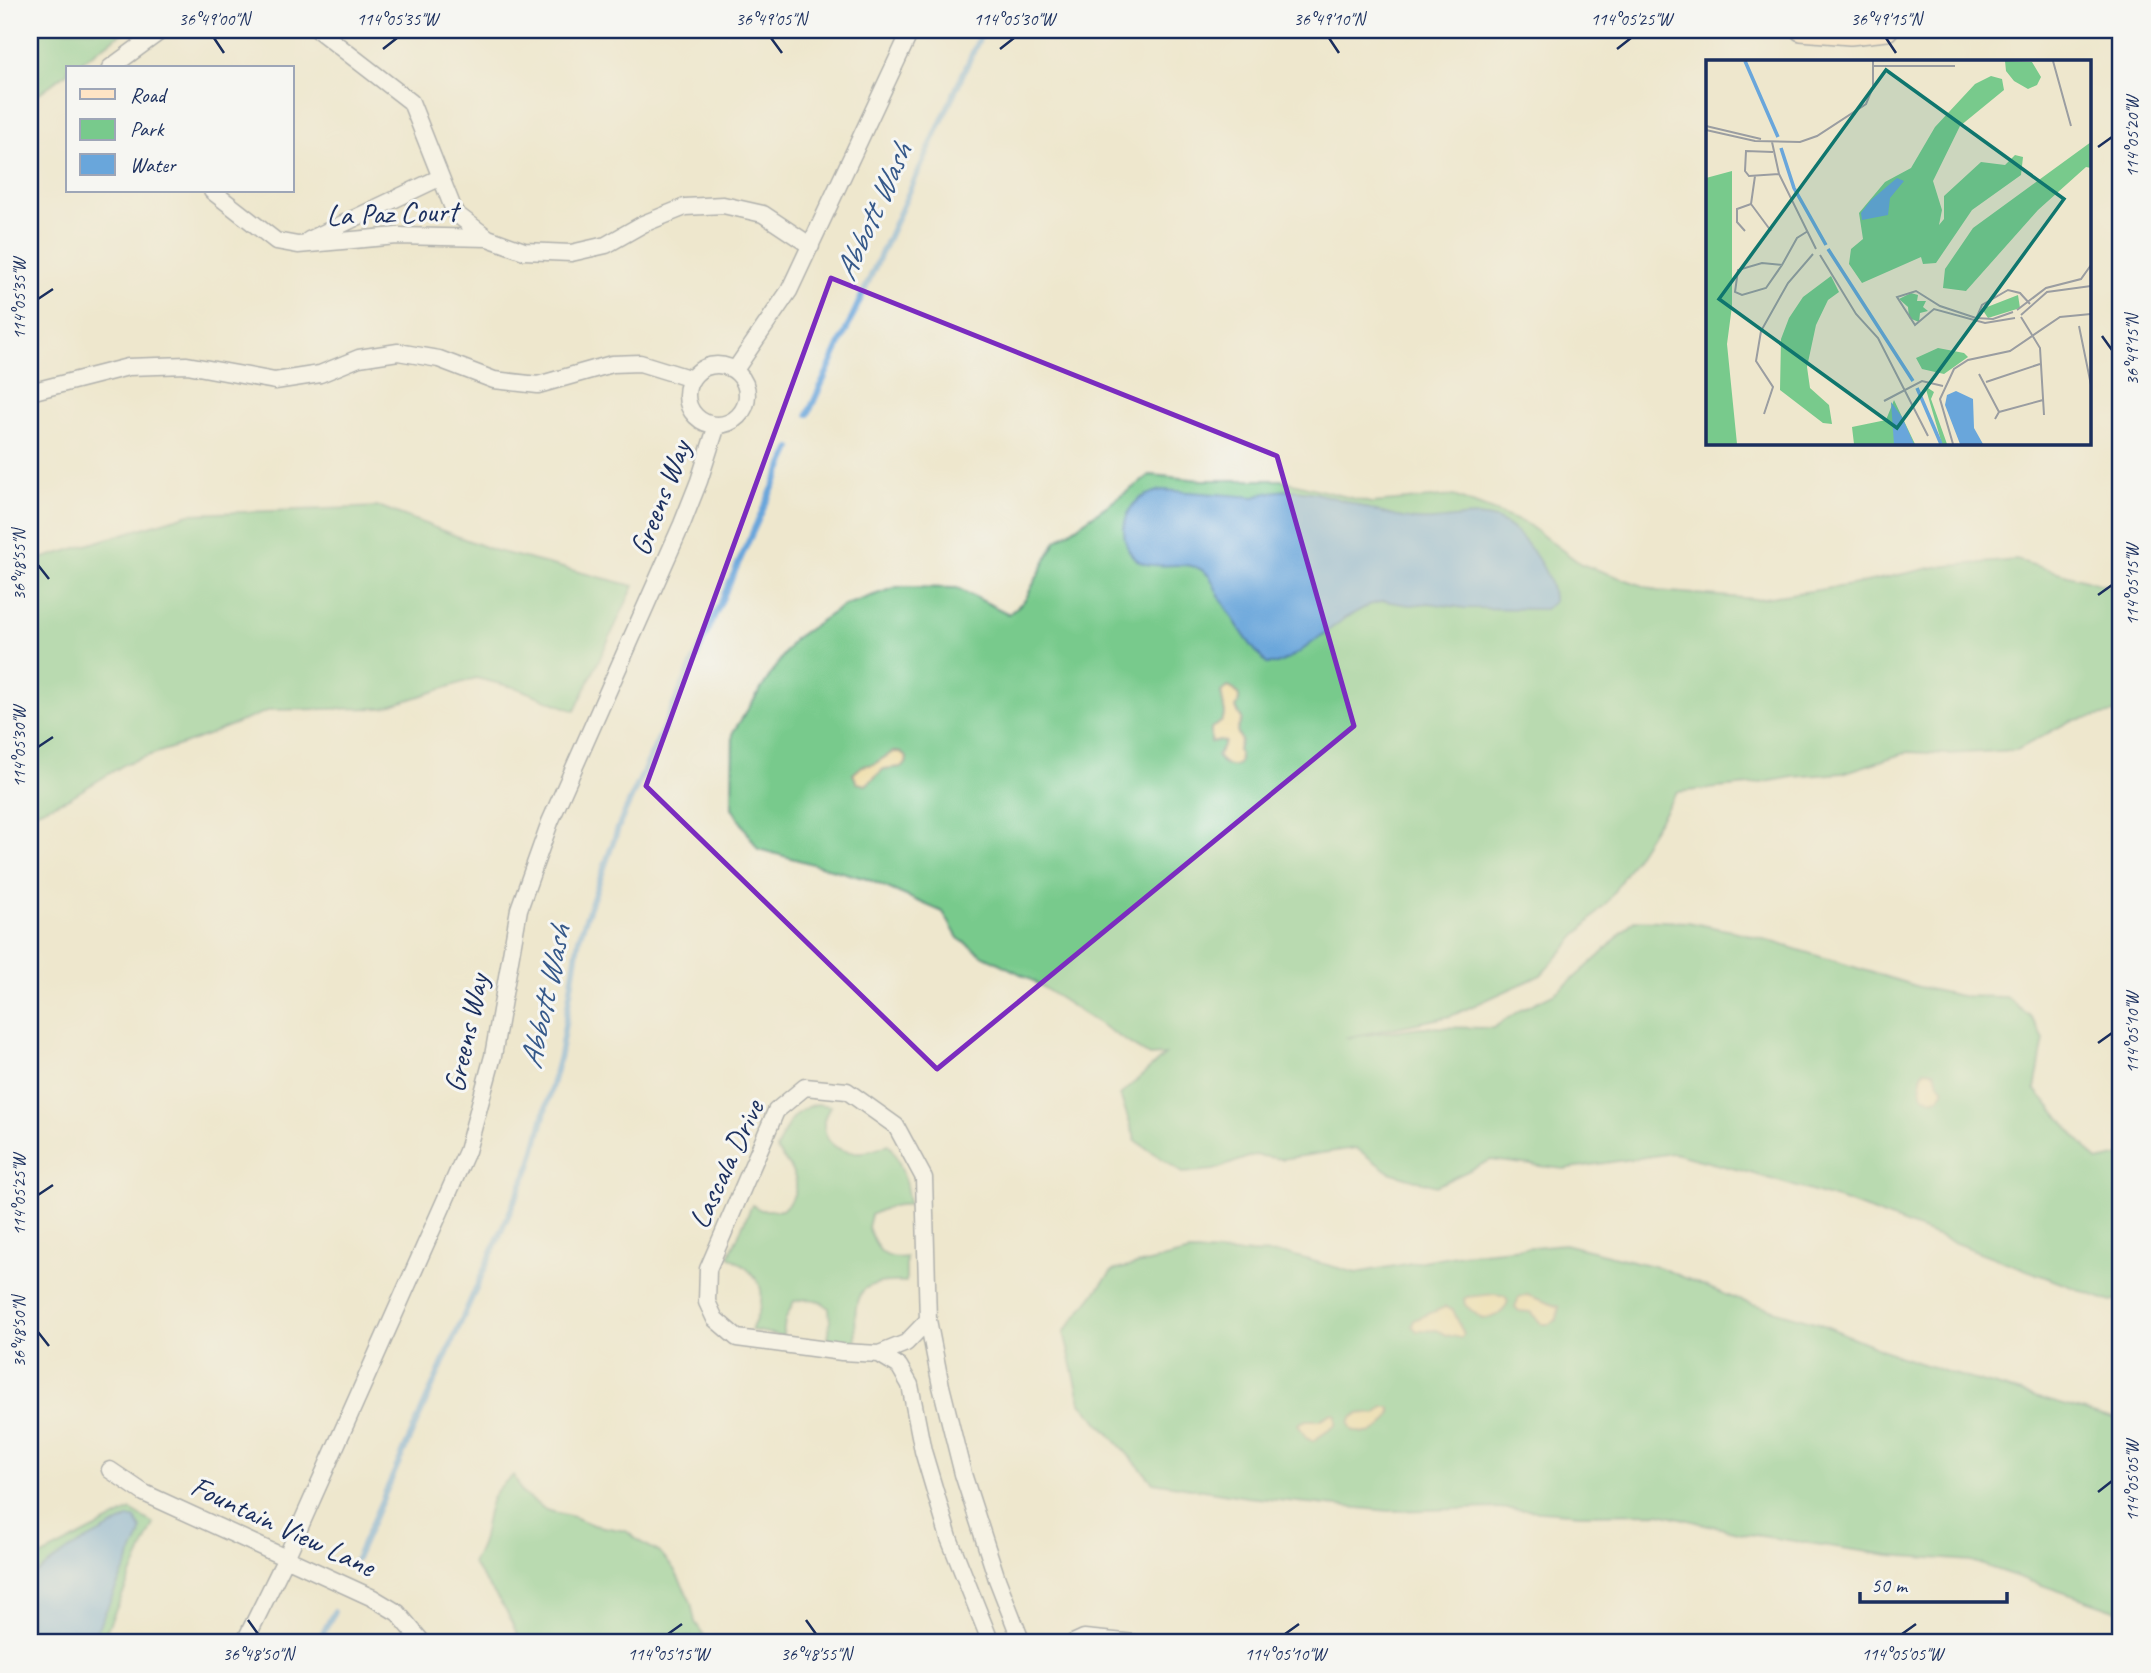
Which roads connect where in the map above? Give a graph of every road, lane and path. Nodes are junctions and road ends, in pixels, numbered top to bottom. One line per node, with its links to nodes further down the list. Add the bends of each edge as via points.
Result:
1 (162, 30): 6 (street)
2 (318, 30): 7 (street, via 411,102)
3 (911, 30): 11 (street)
4 (1801, 30): 5 (main road, via 1850,34)
5 (1888, 30)
6 (113, 66)
7 (439, 178): 9 (street, via 455,213); 10 (street, La Paz Court)
8 (213, 192): 10 (street, La Paz Court, via 276,241)
9 (488, 239): 10 (street, La Paz Court, via 397,236); 11 (street, via 524,251 571,253 606,246 685,207 723,205 763,214)
10 (298, 245)
11 (811, 246): 12 (street, via 789,291)
12 (735, 370): 13 (street, via 716,365); 15 (street, via 746,386 746,405 735,420)
13 (692, 379): 14 (street, via 640,363 612,364 538,385 494,380 439,359 398,352 359,358 320,374 275,381 187,365 128,367); 15 (street, via 689,405 700,419)
14 (30, 392)
15 (717, 425): 19 (street, Greens Way, via 682,524 550,822 519,909 493,1056 467,1151)
16 (928, 1321): 17 (street, Lascala Drive, via 906,1343); 17 (street, Lascala Drive, via 924,1178 896,1126 847,1091 805,1087 776,1111 708,1269 707,1302 715,1319 737,1338); 23 (street, Lascala Drive, via 963,1474)
17 (879, 1354): 22 (street, via 899,1366 910,1385 923,1451 949,1538)
18 (110, 1469): 19 (street, Fountain View Lane, via 144,1493)
19 (286, 1558): 20 (street, Greens Way); 21 (street, Fountain View Lane, via 398,1613)
20 (244, 1643)
21 (423, 1643)
22 (991, 1643)
23 (1022, 1643)
24 (1073, 1643): 25 (street, via 1084,1638)
25 (1135, 1643)

